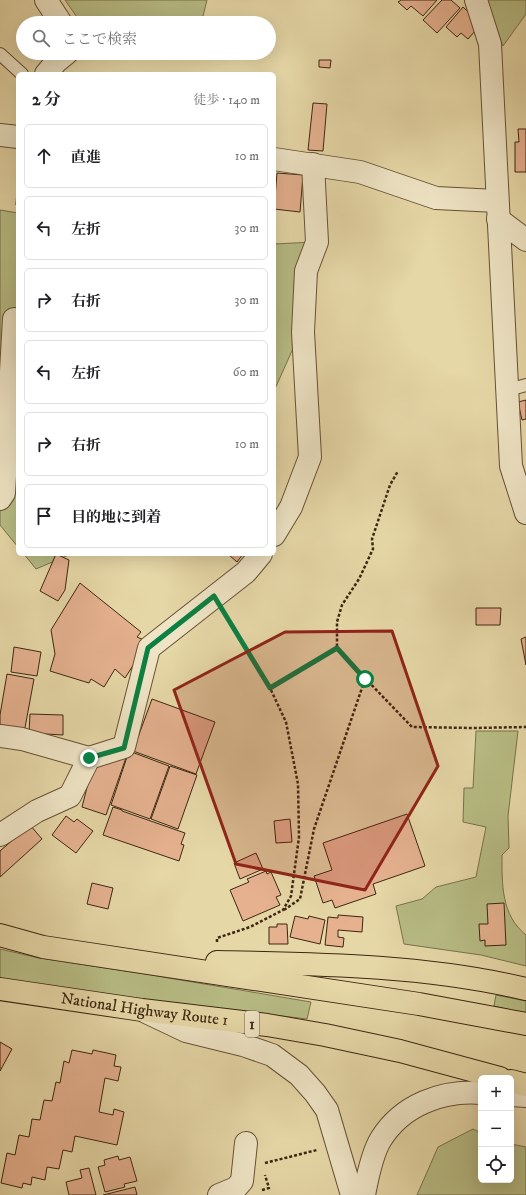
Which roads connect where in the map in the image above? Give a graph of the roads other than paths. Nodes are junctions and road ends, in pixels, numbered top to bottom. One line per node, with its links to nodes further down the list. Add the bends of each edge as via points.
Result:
1 (46, 0): 3 (street)
2 (476, 0): 12 (street, via 490,44)
3 (56, 16)
4 (0, 54): 6 (lane)
5 (58, 60): 7 (street)
6 (20, 72)
7 (48, 72)
8 (0, 136): 9 (street)
9 (16, 137)
10 (276, 159): 11 (street)
11 (313, 164): 12 (street, via 360,172 436,198); 18 (street, via 317,242 306,271 303,332 310,457 291,507)
12 (498, 210): 13 (street); 15 (street)
13 (526, 240)
14 (14, 319): 16 (street, via 4,493)
15 (517, 388): 17 (street, via 511,466)
16 (0, 499)
17 (526, 513)
18 (276, 532)
19 (259, 556): 21 (street, via 246,572 148,648 124,748)
20 (0, 736): 21 (street, via 22,739)
21 (89, 758): 22 (street, via 70,796 37,811)
22 (0, 835)
23 (0, 935): 24 (highway, via 43,947)
24 (122, 960): 26 (highway, via 418,970 494,981); 28 (highway, via 419,1004)
25 (0, 989): 27 (highway, National Highway Route 1 / 1)
26 (526, 989)
27 (142, 1010): 29 (highway, National Highway Route 1 / 1, via 267,1025 325,1035 400,1051); 37 (street, via 186,1032 243,1045 272,1055 299,1075 327,1110)
28 (526, 1024)
29 (489, 1075)
30 (514, 1082): 31 (highway)
31 (526, 1085)
32 (478, 1093): 38 (street, via 467,1091 440,1096 415,1106 396,1121 380,1140)
33 (514, 1095): 34 (street)
34 (526, 1096)
35 (246, 1143): 36 (street, via 242,1181 236,1188)
36 (219, 1195)
37 (352, 1195)
38 (364, 1195)

